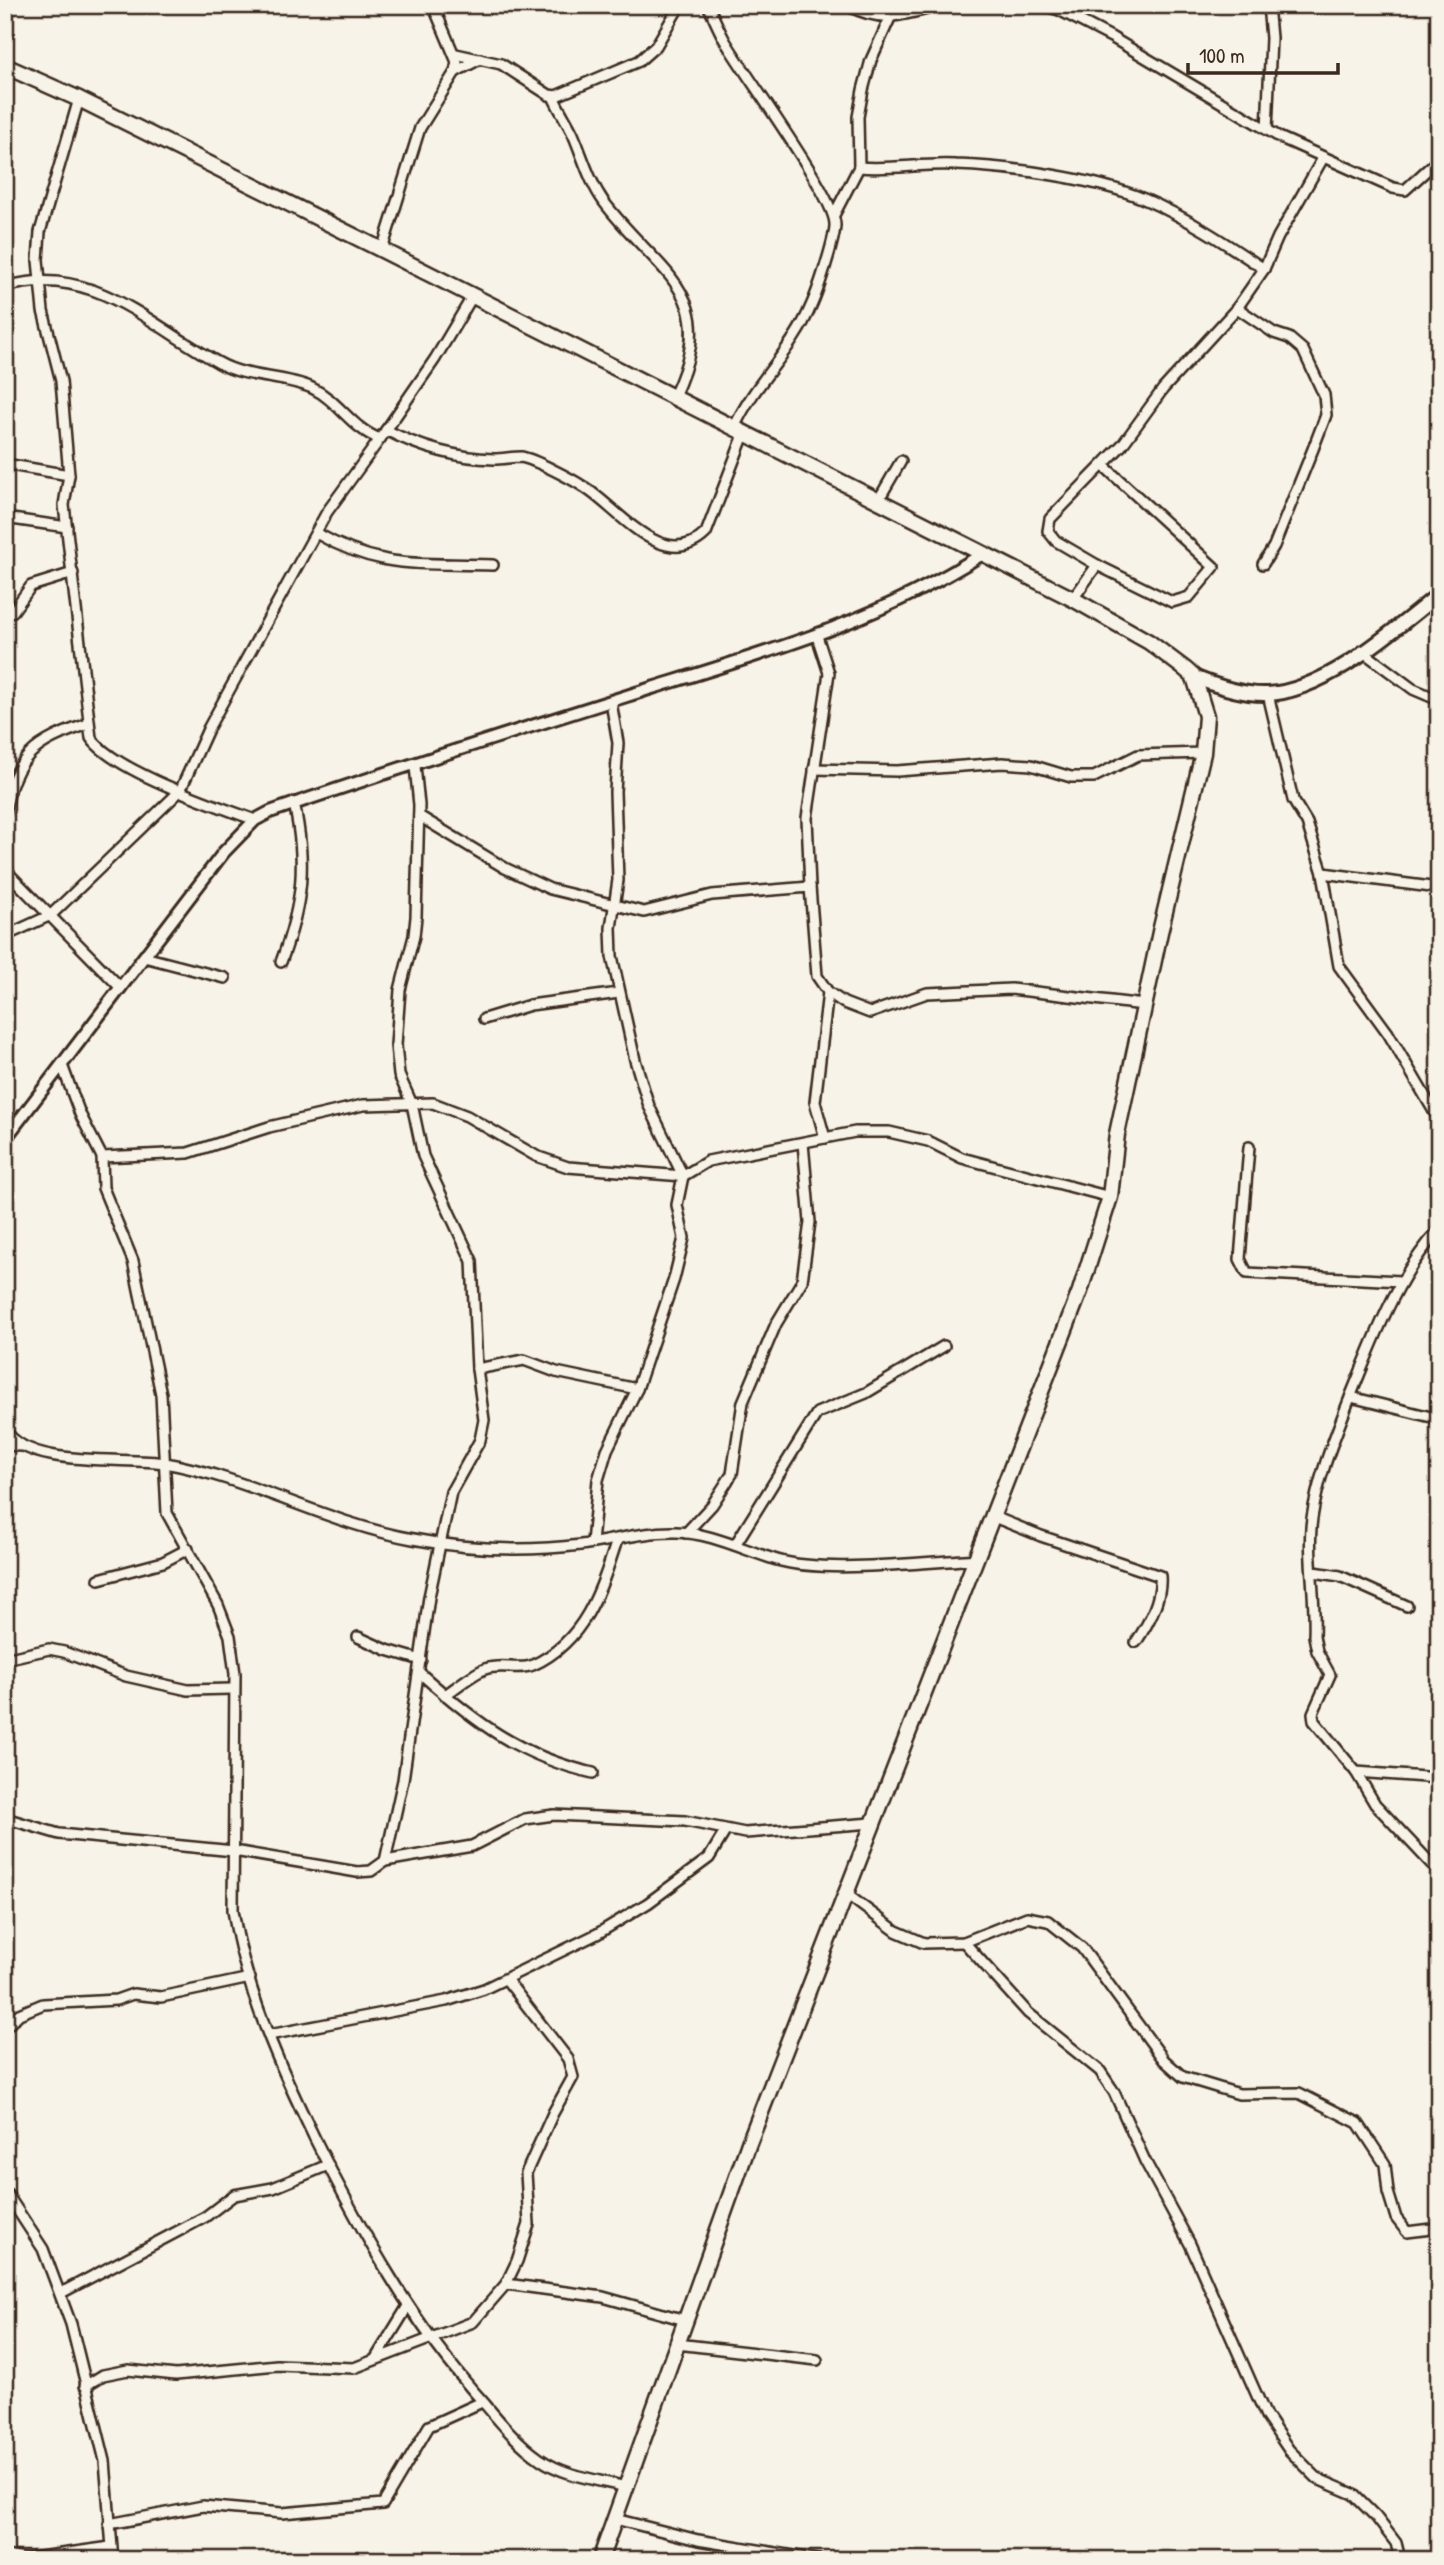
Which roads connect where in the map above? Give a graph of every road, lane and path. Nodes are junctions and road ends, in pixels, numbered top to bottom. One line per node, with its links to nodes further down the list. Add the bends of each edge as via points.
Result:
1 (433, 5): 9 (street)
2 (680, 5): 13 (street, via 656,46 639,61)
3 (708, 5): 19 (street, via 724,40)
4 (847, 5): 8 (street, via 874,17)
5 (943, 5): 8 (street)
6 (1043, 5): 15 (street, via 1111,37)
7 (1268, 5): 15 (street)
8 (890, 18): 18 (street, via 863,90 858,117)
9 (456, 54): 10 (street); 12 (street)
10 (480, 59): 12 (street); 13 (street, via 508,68)
11 (5, 66): 14 (main road)
12 (455, 72): 20 (street, via 420,128)
13 (554, 96): 26 (street, via 603,200 660,261 684,295 691,328 684,376)
14 (79, 99): 20 (main road); 22 (street, via 40,232)
15 (1267, 130): 16 (street)
16 (1323, 158): 17 (street, via 1405,190); 21 (street)
17 (1439, 159)
18 (859, 167): 19 (street); 21 (street, via 968,166 1037,173 1116,190 1145,199)
19 (834, 215): 28 (street, via 835,226 811,306 798,333 752,393)
20 (382, 250): 24 (main road)
21 (1264, 269): 25 (street)
22 (41, 279): 23 (street); 29 (street, via 88,288 118,300 241,372 312,388 363,433); 33 (street, via 43,311 61,381)
23 (5, 287)
24 (472, 297): 26 (main road); 27 (street)
25 (1237, 308): 32 (street, via 1163,390); 39 (street, via 1303,351 1324,396 1325,415 1313,449 1274,546)
26 (673, 398): 28 (main road)
27 (386, 429): 28 (street, via 408,441 463,456 524,457 584,486 642,534 661,545 679,547 697,542 706,533); 29 (street)
28 (740, 429): 34 (main road)
29 (380, 439): 37 (street)
30 (901, 461): 34 (street)
31 (5, 464): 33 (street)
32 (1104, 466): 41 (street, via 1050,519 1048,531 1056,541); 41 (street, via 1214,567 1189,597 1172,602)
33 (69, 475): 36 (street, via 64,505)
34 (879, 499): 38 (main road)
35 (5, 518): 36 (street)
36 (67, 527): 42 (street)
37 (316, 533): 40 (street, via 343,548 404,565); 56 (street, via 209,727)
38 (984, 553): 44 (main road); 46 (street, via 934,585)
39 (1262, 564)
40 (493, 565)
41 (1097, 565): 44 (street)
42 (73, 573): 45 (street, via 31,586); 52 (street)
43 (1439, 594): 47 (main road)
44 (1073, 599): 48 (main road, via 1149,642)
45 (5, 616)
46 (817, 636): 51 (street); 55 (street, via 829,673)
47 (1362, 652): 49 (main road, via 1317,680); 50 (street, via 1413,689)
48 (1194, 677): 49 (main road, via 1233,690); 53 (main road, via 1206,716)
49 (1268, 694): 62 (street, via 1293,800 1307,822)
50 (1439, 700)
51 (611, 702): 54 (street); 65 (street, via 618,743 618,880)
52 (88, 724): 56 (street, via 98,748); 58 (street, via 59,734 19,764)
53 (1203, 753): 55 (street, via 1138,755 1094,777 1002,763 898,771); 74 (main road)
54 (415, 766): 57 (street); 59 (street)
55 (814, 769): 63 (street, via 807,818)
56 (180, 791): 60 (street); 66 (street)
57 (294, 803): 60 (street); 69 (street, via 303,845 302,894)
58 (5, 813)
59 (419, 816): 65 (street, via 505,868 550,889); 77 (street, via 414,936 400,990 396,1045 400,1075)
60 (256, 820): 68 (street, via 224,852)
61 (5, 865): 66 (street, via 10,876)
62 (1323, 873): 64 (street); 78 (street, via 1339,966 1388,1034)
63 (810, 887): 65 (street, via 712,895 644,912); 72 (street, via 817,976)
64 (1439, 888)
65 (613, 905): 73 (street, via 612,956)
66 (51, 915): 67 (street); 71 (street)
67 (5, 936)
68 (144, 957): 70 (street); 71 (street)
69 (281, 962)
70 (225, 978)
71 (121, 988): 76 (street)
72 (828, 992): 74 (street, via 870,1013 927,993 1011,989); 80 (street, via 814,1102)
73 (619, 993): 75 (street, via 530,1005); 84 (street, via 649,1106)
74 (1144, 1004): 85 (main road, via 1117,1134)
75 (484, 1019)
76 (62, 1065): 79 (street); 83 (street)
77 (412, 1104): 83 (street, via 363,1105 269,1127 188,1153); 84 (street, via 433,1103 467,1116 526,1151 568,1167); 89 (street, via 423,1156 472,1261)
78 (1439, 1120)
79 (6, 1138)
80 (825, 1138): 81 (street); 85 (street, via 889,1132 928,1141 962,1158)
81 (803, 1143): 84 (street, via 708,1161); 98 (street, via 810,1222 802,1281 776,1324 743,1402 732,1474)
82 (1249, 1147): 87 (street, via 1240,1259 1247,1273)
83 (102, 1157): 96 (street, via 103,1188 133,1261 161,1394)
84 (684, 1176): 90 (street, via 677,1205 684,1238)
85 (1110, 1197): 97 (main road, via 1066,1329)
86 (1439, 1230): 87 (street)
87 (1401, 1281): 91 (street)
88 (944, 1346): 102 (street, via 866,1393 817,1413)
89 (477, 1369): 90 (street, via 524,1360 556,1372); 101 (street, via 484,1420 480,1440 450,1492)
90 (637, 1389): 100 (street, via 607,1450 598,1480)
91 (1351, 1396): 92 (street); 105 (street, via 1334,1437 1312,1518)
92 (1439, 1419)
93 (5, 1429): 95 (street)
94 (5, 1445): 95 (street)
95 (20, 1446): 96 (street, via 96,1462)
96 (164, 1463): 101 (street, via 369,1529); 103 (street, via 167,1513)
97 (994, 1517): 104 (main road); 109 (street, via 1160,1576 1161,1588 1148,1625)
98 (686, 1533): 99 (street); 102 (street)
99 (617, 1540): 100 (street); 114 (street, via 600,1592 578,1632 562,1647 531,1666 485,1669)
100 (592, 1543): 101 (street, via 480,1549)
101 (440, 1544): 111 (street)
102 (735, 1545): 104 (street, via 777,1560 818,1565)
103 (188, 1549): 106 (street, via 163,1562); 113 (street, via 230,1636 235,1674)
104 (978, 1559): 119 (main road)
105 (1314, 1572): 107 (street, via 1340,1576); 115 (street, via 1314,1636 1330,1675 1313,1713 1314,1721)
106 (99, 1579)
107 (1406, 1606)
108 (358, 1637): 111 (street)
109 (1136, 1642)
110 (5, 1660): 113 (street, via 49,1649 126,1676 188,1690)
111 (421, 1660): 112 (street)
112 (420, 1673): 114 (street); 122 (street)
113 (232, 1689): 121 (street)
114 (445, 1695): 116 (street, via 519,1749)
115 (1356, 1772): 117 (street); 123 (street, via 1375,1804)
116 (593, 1773)
117 (1439, 1778)
118 (5, 1818): 121 (street, via 59,1834)
119 (872, 1824): 120 (street, via 794,1831); 124 (main road)
120 (726, 1830): 122 (street, via 685,1821 554,1815 524,1819 472,1846); 127 (street, via 709,1858 648,1903)
121 (234, 1851): 122 (street, via 357,1872 371,1871); 126 (street, via 233,1909)
122 (386, 1861)
123 (1439, 1872)
124 (845, 1893): 125 (street, via 895,1931 914,1939 935,1944); 136 (main road)
125 (964, 1942): 132 (street, via 1027,1917 1048,1921 1082,1948 1164,2060 1183,2077 1239,2094 1299,2093 1332,2107 1358,2123 1385,2164 1396,2218 1407,2232); 153 (street, via 1028,2013 1100,2071 1190,2244 1266,2416 1289,2450 1318,2479 1353,2494 1376,2517 1396,2543)
126 (250, 1978): 128 (street, via 162,1997 133,1994 116,2000 43,2004 19,2014); 129 (street)
127 (506, 1979): 129 (street, via 446,2001); 133 (street, via 568,2060 573,2077 526,2173 529,2224)
128 (5, 2028)
129 (269, 2035): 130 (street, via 277,2062)
130 (328, 2165): 134 (street, via 273,2188 234,2195 205,2217); 135 (street)
131 (5, 2190): 134 (street, via 43,2249)
132 (1439, 2228)
133 (506, 2284): 136 (street, via 603,2297); 137 (street, via 473,2322)
134 (61, 2293): 141 (street)
135 (408, 2306): 137 (street); 139 (street)
136 (685, 2320): 138 (main road)
137 (429, 2338): 139 (street); 142 (street)
138 (677, 2344): 140 (street); 143 (main road)
139 (376, 2358): 141 (street, via 354,2368 276,2365 176,2375 128,2370 103,2375)
140 (817, 2360)
141 (85, 2386): 145 (street, via 105,2461)
142 (482, 2402): 143 (street, via 540,2460); 145 (street, via 429,2426 383,2504 282,2513 203,2506)
143 (626, 2487): 144 (main road)
144 (615, 2519): 147 (street); 150 (main road)
145 (109, 2524): 146 (street)
146 (111, 2547): 148 (street, via 25,2559); 149 (street)
147 (739, 2547): 151 (street); 152 (street)
148 (5, 2556)
149 (113, 2560)
150 (600, 2560)
151 (746, 2560)
152 (819, 2560)
153 (1396, 2560)

